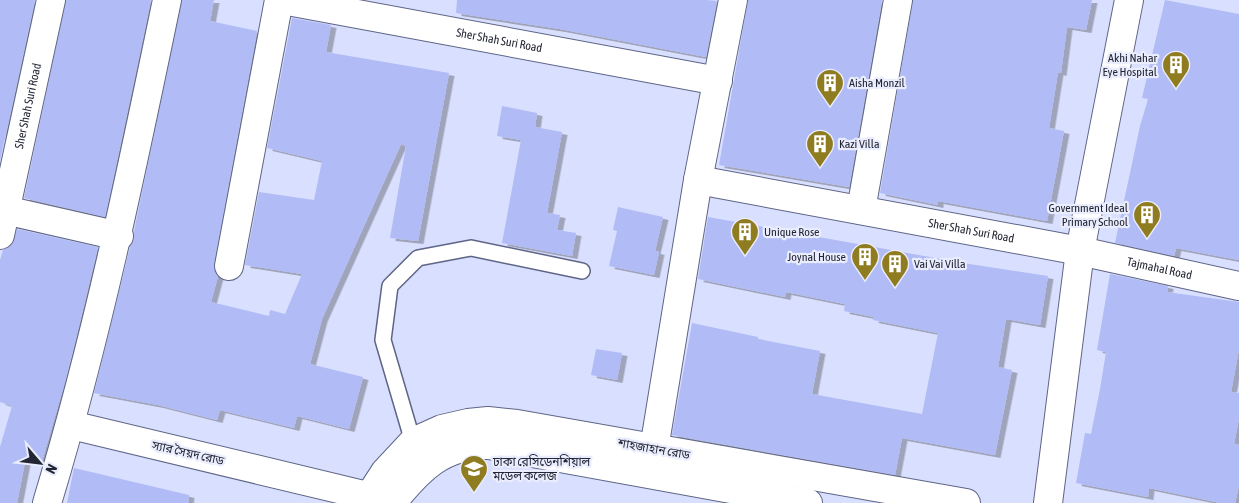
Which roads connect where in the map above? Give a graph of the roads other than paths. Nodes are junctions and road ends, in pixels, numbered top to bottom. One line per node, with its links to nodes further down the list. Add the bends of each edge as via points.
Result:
1 (51, 0): 10 (street, Sher Shah Suri Road)
2 (168, 0): 11 (street)
3 (280, 0): 7 (street, Sher Shah Suri Road); 13 (street, Sher Shah Suri Road)
4 (732, 0): 7 (street)
5 (898, 0): 9 (street)
6 (1130, 0): 12 (street)
7 (718, 81): 8 (street)
8 (698, 180): 9 (street, Sher Shah Suri Road); 18 (street)
9 (861, 210): 12 (street, Sher Shah Suri Road)
10 (2, 219): 11 (street)
11 (119, 236): 16 (street)
12 (1080, 251): 15 (street, Tajmahal Road); 23 (street)
13 (229, 266)
14 (582, 271): 17 (lane, via 471,248 418,258 390,286 384,340)
15 (1239, 286)
16 (71, 425): 19 (street, স্যার সৈয়দ রোড); 20 (street)
17 (413, 442): 18 (street, শাহজাহান রোড, via 442,429 488,421); 19 (street, শাহজাহান রোড, via 385,472)
18 (654, 449): 22 (street, শাহজাহান রোড)
19 (377, 501): 21 (street, শাহজাহান রোড, via 426,464 467,445 489,445)
20 (47, 503)
21 (808, 503)
22 (966, 503)
23 (1048, 503)

